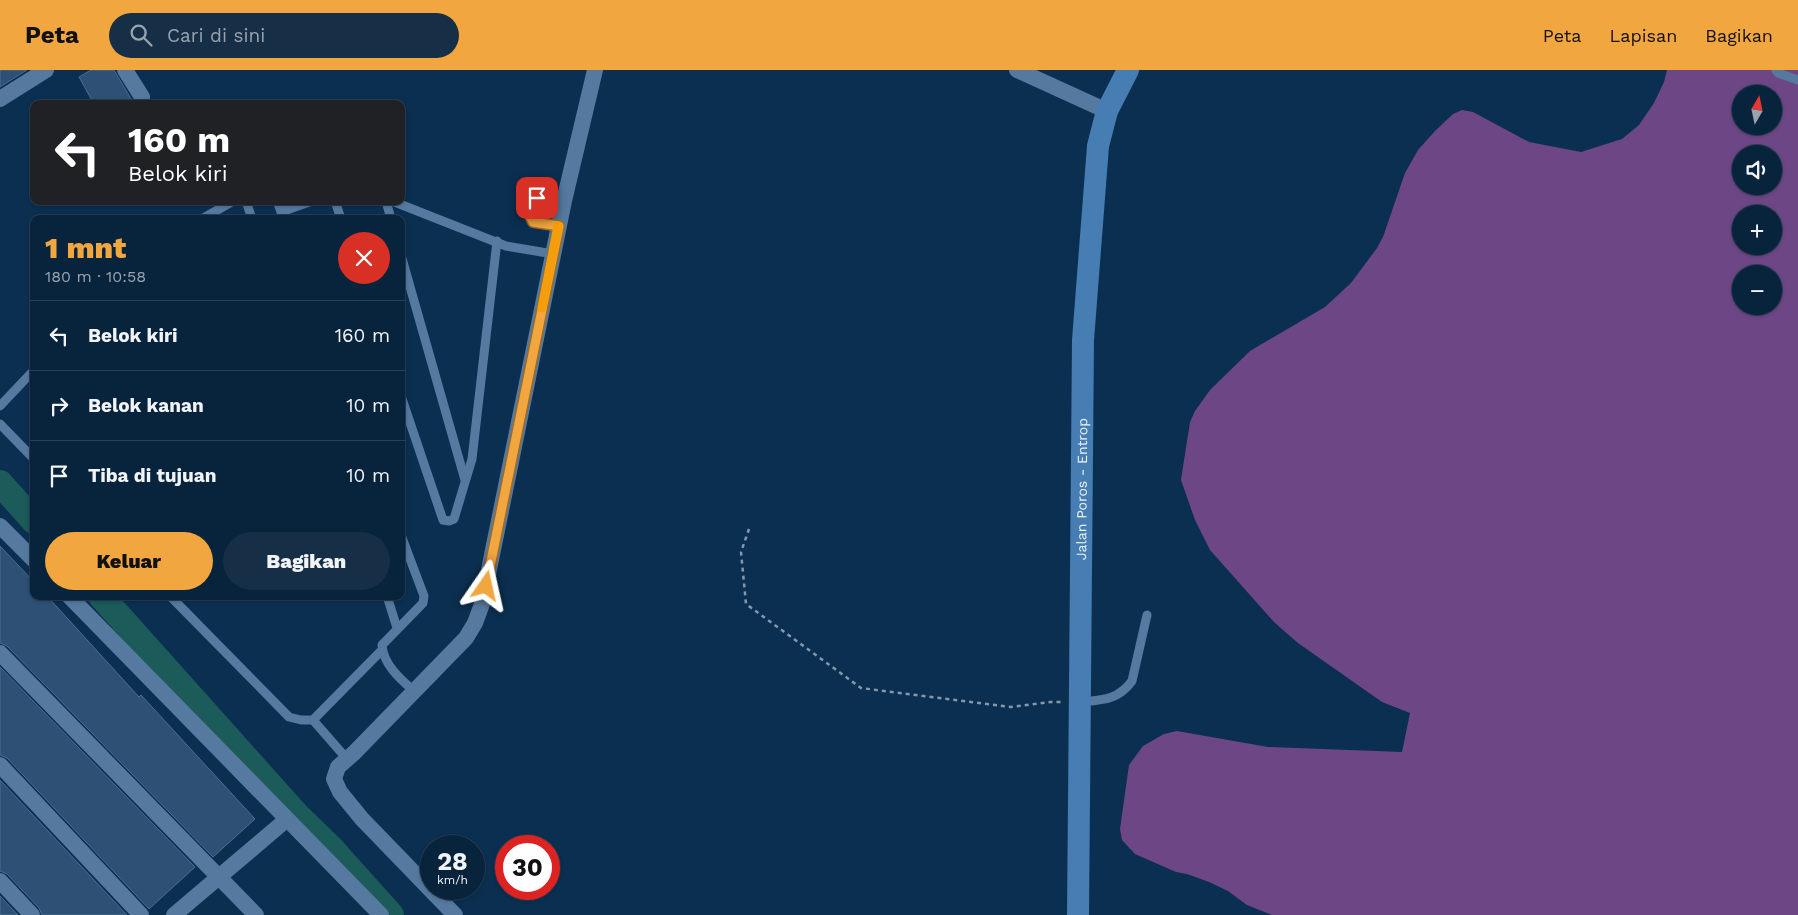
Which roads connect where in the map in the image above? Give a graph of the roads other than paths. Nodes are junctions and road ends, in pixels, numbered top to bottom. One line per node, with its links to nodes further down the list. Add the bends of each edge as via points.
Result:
1 (46, 70): 9 (street)
2 (125, 70): 8 (street)
3 (595, 70): 11 (street)
4 (1017, 70): 10 (street)
5 (1128, 70): 10 (main road, Jalan Poros - Entrop)
6 (1776, 70): 7 (lane)
7 (1798, 80)
8 (142, 97)
9 (0, 99)
10 (1107, 111): 38 (main road, Jalan Poros - Entrop, via 1098,146 1082,340)
11 (564, 201): 17 (street); 17 (lane, via 537,198 534,201 533,222)
12 (226, 205): 15 (lane)
13 (303, 205): 16 (lane)
14 (402, 205): 18 (lane)
15 (209, 215)
16 (282, 215)
17 (559, 226): 19 (street)
18 (497, 241): 19 (lane, via 506,246); 26 (lane, via 472,459)
19 (553, 254): 37 (street, via 482,604 466,638)
20 (405, 269): 26 (lane)
21 (30, 374): 22 (lane)
22 (0, 406)
23 (405, 408): 26 (lane, via 443,520 454,519)
24 (0, 424): 25 (lane)
25 (30, 454)
26 (465, 480)
27 (0, 526): 29 (street)
28 (405, 546): 34 (lane, via 424,596 419,608)
29 (30, 556)
30 (73, 600): 42 (street)
31 (174, 600): 39 (lane, via 289,718)
32 (388, 600): 34 (lane)
33 (1147, 615): 38 (lane, via 1132,681 1126,690 1110,699)
34 (397, 628): 35 (lane, via 382,645)
35 (382, 650): 37 (lane, via 383,656); 39 (lane)
36 (0, 653): 43 (street)
37 (410, 688): 40 (street)
38 (1078, 702): 51 (main road, Jalan Poros - Entrop)
39 (313, 720): 40 (lane)
40 (347, 759): 50 (street, via 338,767 334,779 340,792)
41 (0, 765): 46 (street)
42 (286, 820): 43 (street); 49 (street)
43 (219, 876): 47 (street); 48 (street)
44 (0, 881): 45 (street)
45 (32, 915)
46 (142, 915)
47 (174, 915)
48 (256, 915)
49 (380, 915)
50 (455, 915)
51 (1078, 915)

